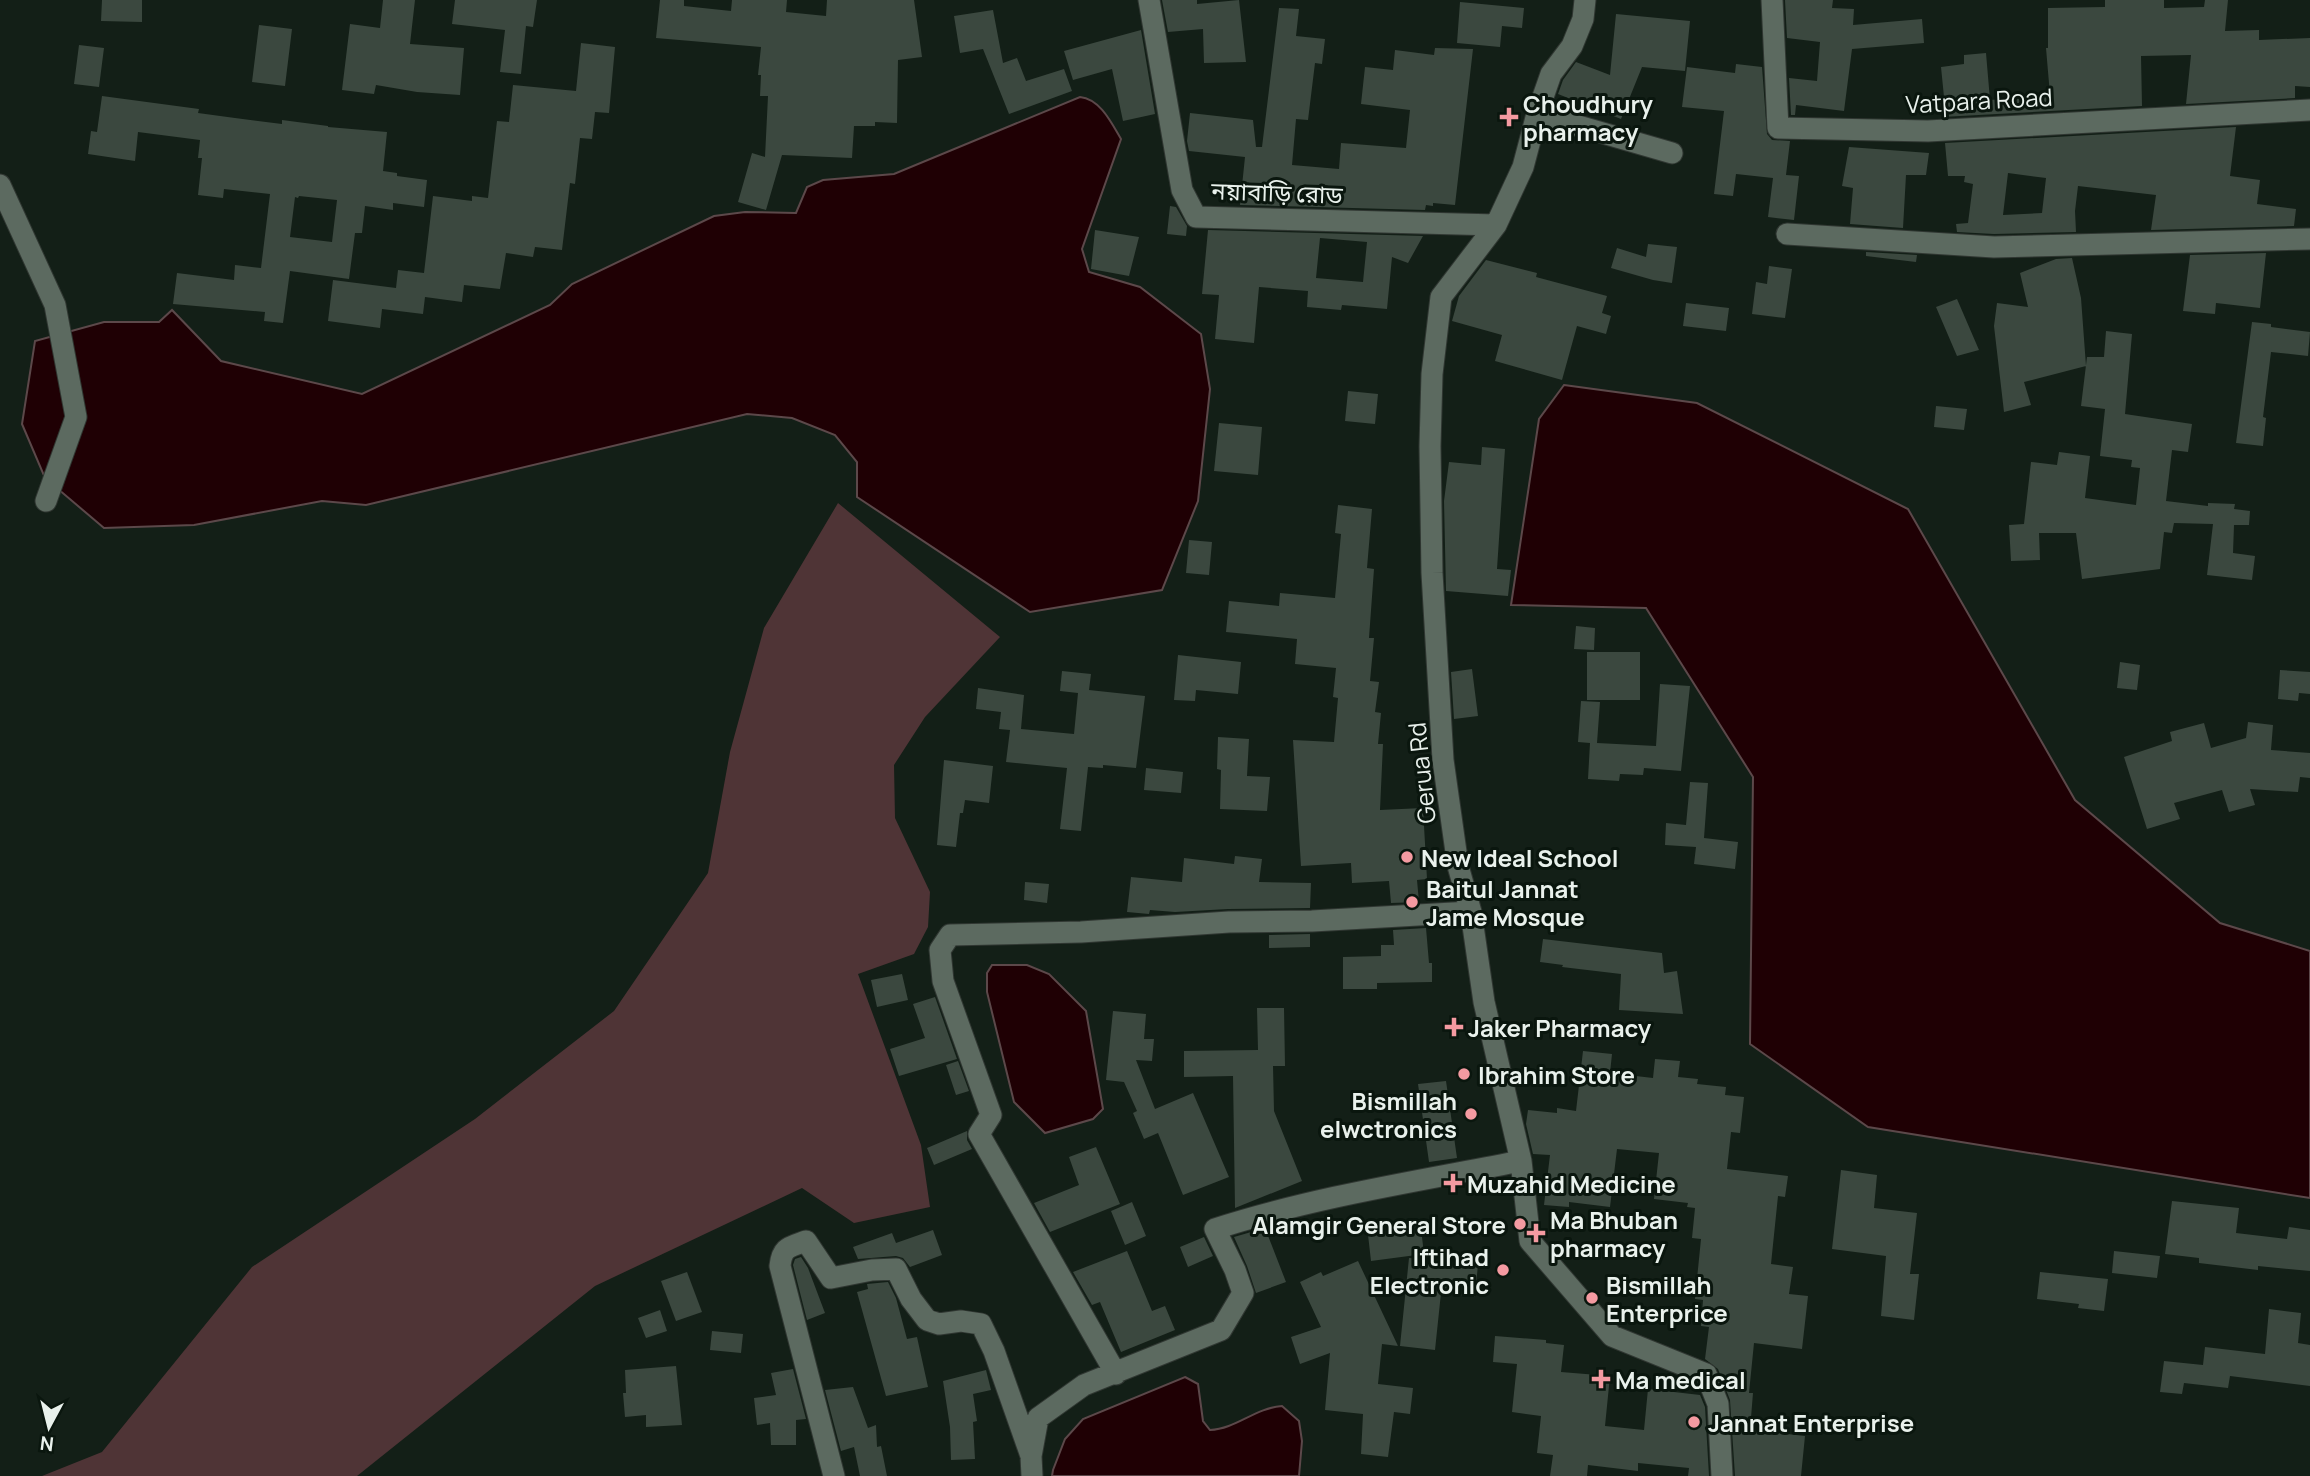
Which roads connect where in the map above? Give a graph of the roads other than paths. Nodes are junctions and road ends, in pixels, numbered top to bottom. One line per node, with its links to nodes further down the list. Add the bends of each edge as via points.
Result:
1 (1149, 0): 8 (street, নয়াবাড়ি রোড, via 1182,190 1196,216)
2 (1585, 0): 5 (street, Gerua Rd, via 1572,46 1551,74)
3 (1772, 0): 4 (street, Vatpara Road, via 1778,128 1928,131)
4 (2310, 110)
5 (1537, 114): 6 (street); 8 (street, Gerua Rd, via 1523,167)
6 (1672, 153)
7 (0, 185): 11 (street, via 55,305 76,417)
8 (1496, 225): 12 (street, Gerua Rd, via 1441,297 1432,374 1432,573 1443,760 1458,866)
9 (1787, 234): 10 (street, via 1994,247)
10 (2309, 239)
11 (46, 502)
12 (1471, 912): 13 (street, Gerua Rd, via 1484,1002); 14 (street, via 950,935 940,950 943,981 991,1115 979,1134)
13 (1521, 1161): 14 (street, via 1329,1199 1215,1229 1242,1293 1221,1330); 17 (street, Gerua Rd, via 1530,1241 1612,1336 1706,1374 1718,1404)
14 (1116, 1374): 15 (street, via 1084,1385 1038,1418)
15 (1031, 1466): 16 (street, via 981,1324 927,1320 896,1269 831,1278 806,1241 787,1248 780,1266)
16 (834, 1476)
17 (1722, 1476)

